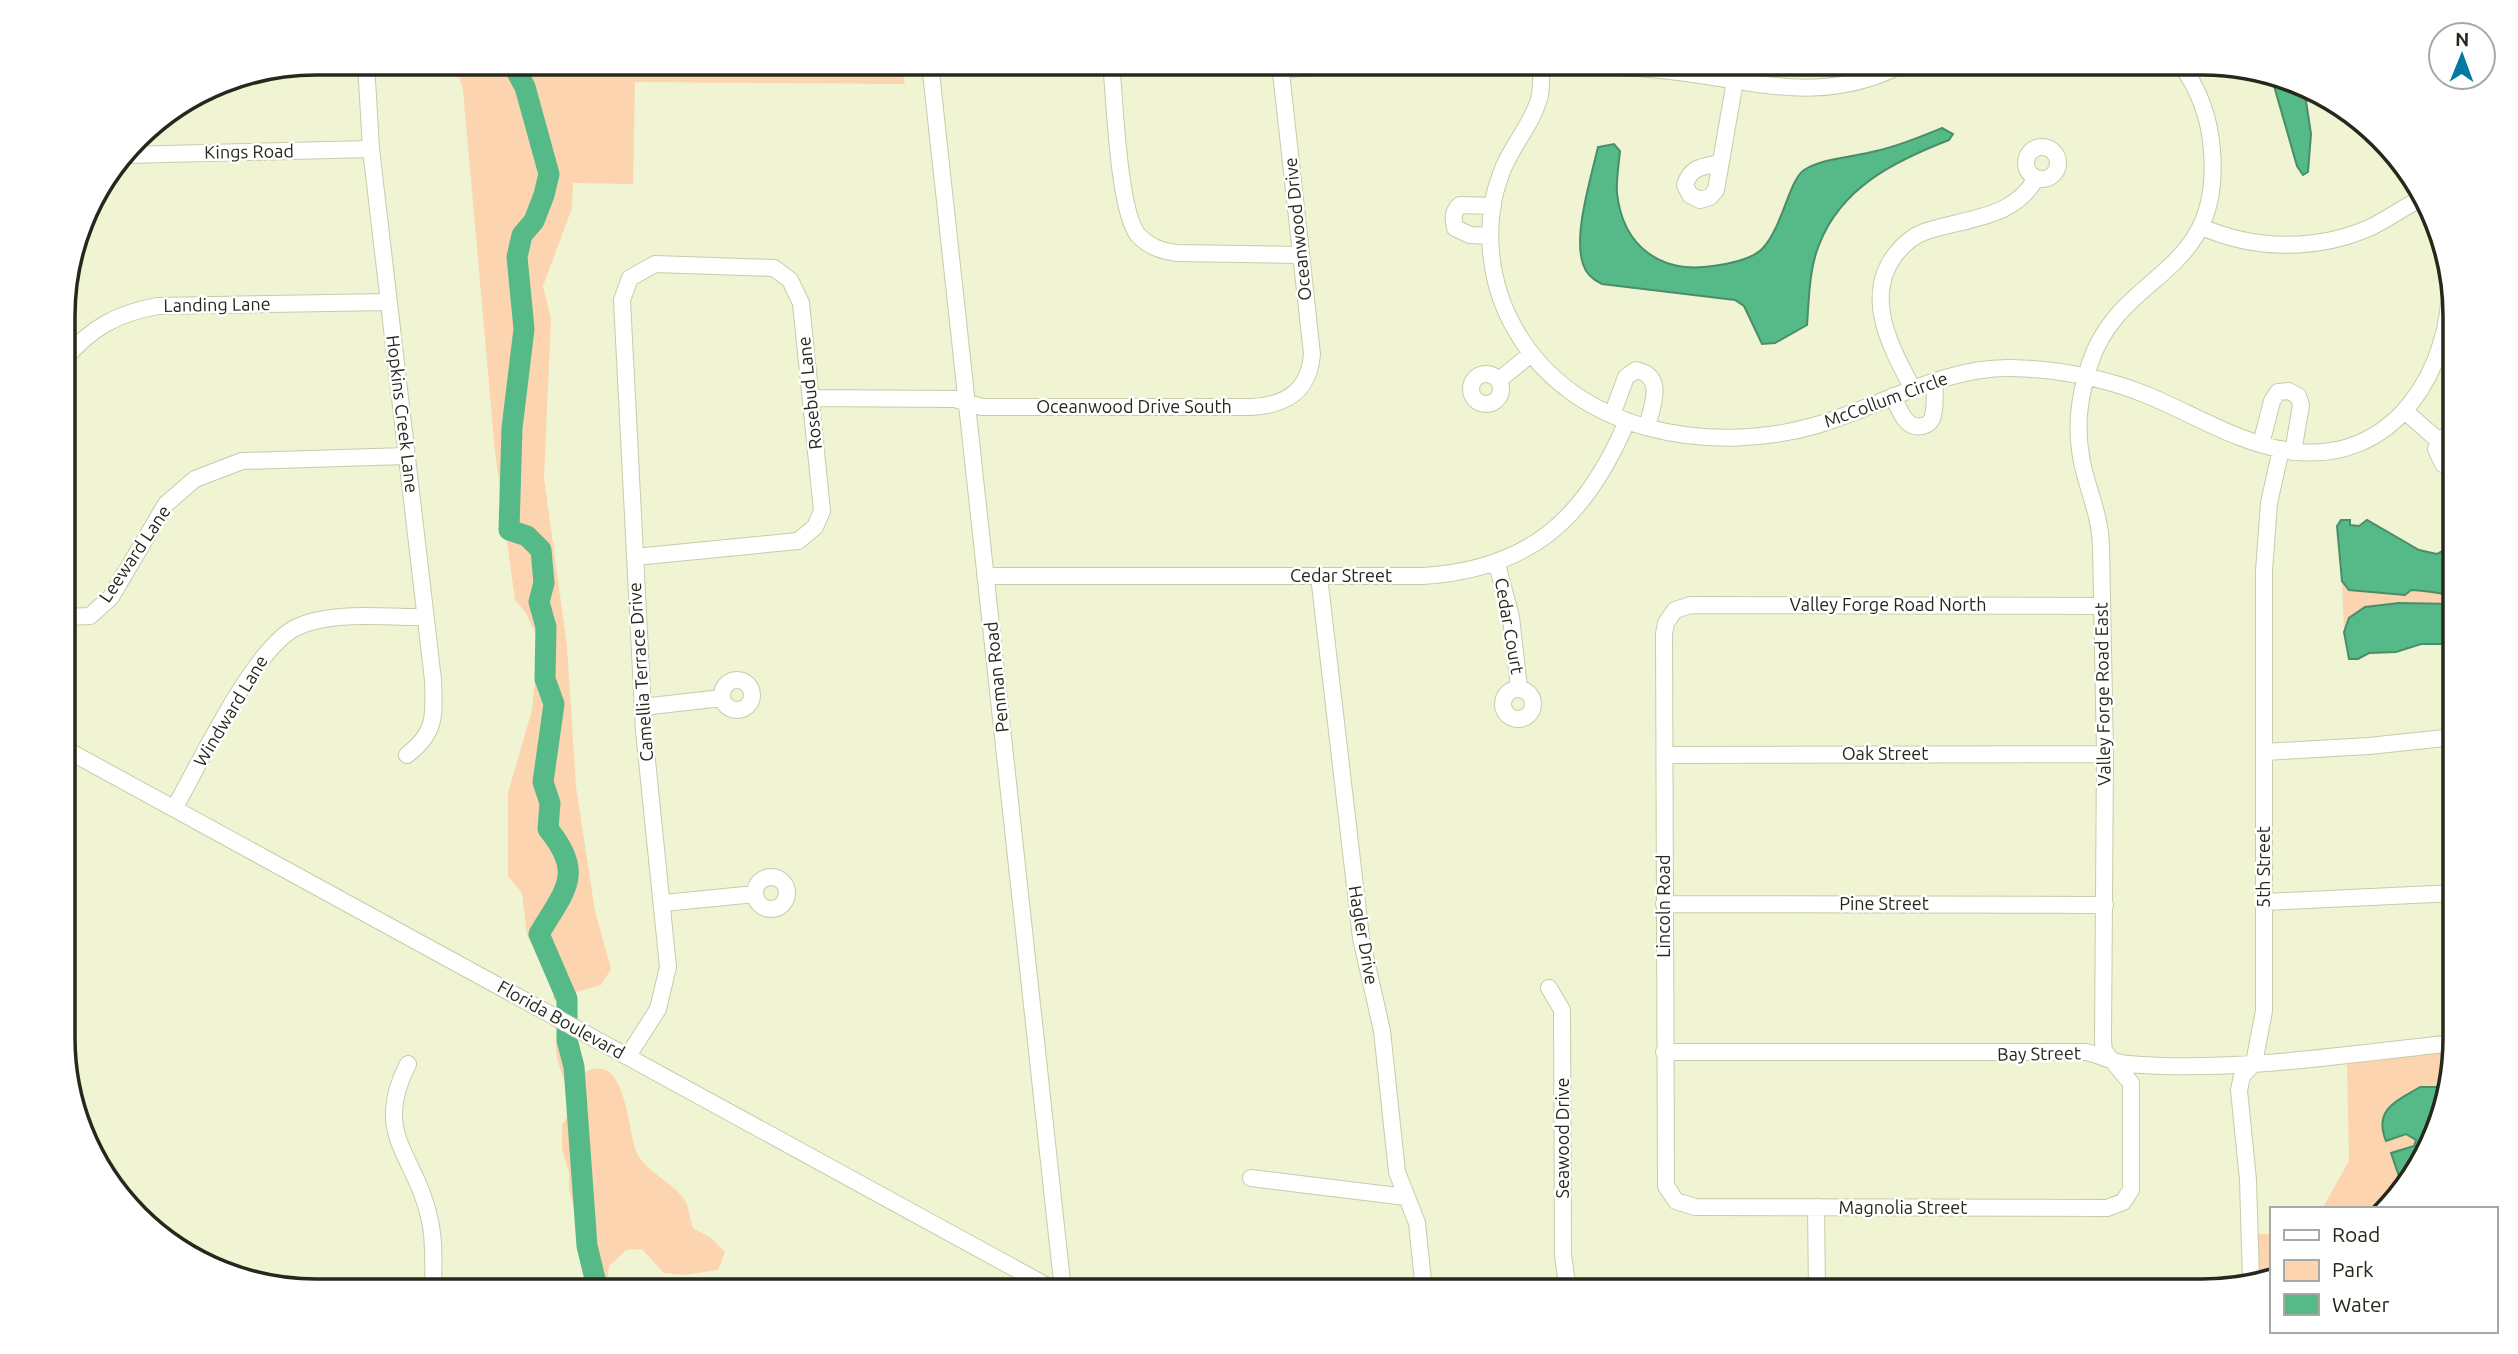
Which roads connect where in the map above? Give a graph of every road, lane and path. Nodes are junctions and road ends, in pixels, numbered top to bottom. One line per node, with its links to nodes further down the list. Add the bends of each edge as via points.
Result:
1 (367, 75): 10 (street, Hopkins Creek Lane)
2 (931, 75): 31 (street, Penman Road)
3 (1112, 75): 18 (street, via 1126,205 1140,237 1161,251 1177,253)
4 (1282, 75): 18 (street, Oceanwood Drive)
5 (1541, 75): 15 (street, McCollum Circle, via 1540,97 1500,175)
6 (1696, 75): 9 (street)
7 (1875, 75): 9 (street, via 1819,89)
8 (2186, 75): 16 (street, via 2205,110 2211,135 2212,180)
9 (1735, 81): 12 (street)
10 (371, 149): 11 (street, Kings Road); 20 (street, Hopkins Creek Lane)
11 (137, 155)
12 (1720, 163)
13 (2036, 178): 27 (street, via 2010,205 1988,216 1920,233 1888,264 1880,284 1881,314 1895,356)
14 (2415, 203): 16 (street, via 2370,228 2322,242 2258,243)
15 (1493, 206): 17 (street, McCollum Circle); 17 (street, via 1460,205 1453,219 1461,232)
16 (2202, 227): 24 (street, Valley Forge Road East, via 2174,265 2129,303 2108,328)
17 (1490, 236): 23 (street, McCollum Circle, via 1503,302)
18 (1301, 255): 28 (street, Oceanwood Drive, via 1312,354 1307,379)
19 (783, 274): 30 (street, Rosebud Lane, via 798,294); 41 (street, Camellia Terrace Drive, via 765,266 688,263 655,264 630,278 622,313)
20 (388, 302): 22 (street, Landing Lane, via 158,306 101,325); 39 (street, Hopkins Creek Lane)
21 (2443, 336): 32 (street, McCollum Circle, via 2437,359)
22 (76, 346)
23 (1531, 354): 25 (street); 33 (street, McCollum Circle, via 1563,386)
24 (2086, 379): 26 (street, McCollum Circle, via 1996,368); 37 (street, McCollum Circle, via 2147,395); 45 (street, Valley Forge Road East, via 2077,429 2100,524)
25 (1499, 380)
26 (1935, 381): 27 (street, McCollum Circle); 29 (street, via 1934,412 1924,426 1905,421)
27 (1913, 389): 29 (street, McCollum Circle)
28 (1298, 392): 31 (street, Oceanwood Drive South, via 1282,402 1251,407)
29 (1893, 396): 34 (street, McCollum Circle, via 1783,433 1707,437)
30 (811, 398): 31 (street, Oceanwood Drive South, via 955,399); 41 (street, Rosebud Lane, via 822,503 821,517 808,534 798,541)
31 (967, 404): 43 (street, Penman Road)
32 (2406, 412): 35 (street); 38 (street, McCollum Circle, via 2346,446 2325,451)
33 (1620, 418): 34 (street, McCollum Circle); 34 (street, Cedar Street, via 1626,377 1636,370 1644,372 1656,383); 42 (street, Cedar Street, via 1607,464 1576,508 1542,538)
34 (1647, 427)
35 (2443, 436)
36 (2443, 441): 40 (street, via 2436,449)
37 (2260, 444): 38 (street, McCollum Circle); 38 (street, 5th Street, via 2272,401 2278,393 2289,391 2298,396 2301,405)
38 (2287, 450): 53 (street, 5th Street, via 2269,503 2265,548)
39 (406, 456): 47 (street, Leeward Lane, via 242,461 195,479 166,504 111,597 90,616); 48 (street, Hopkins Creek Lane)
40 (2443, 462)
41 (635, 557): 51 (street, Camellia Terrace Drive)
42 (1497, 564): 44 (street, Cedar Street, via 1433,575); 49 (street, Cedar Court, via 1511,617)
43 (985, 576): 44 (street, Cedar Street); 83 (street, Penman Road)
44 (1319, 576): 73 (street, Hagler Drive, via 1361,938 1382,1031 1397,1172)
45 (2101, 606): 46 (street, Valley Forge Road North, via 1691,605); 56 (street, Valley Forge Road East)
46 (1675, 610): 55 (street, Lincoln Road, via 1664,634)
47 (76, 617)
48 (425, 617): 57 (street, Hopkins Creek Lane, via 433,724 423,743); 58 (street, Windward Lane, via 319,620 279,637 252,672)
49 (1519, 688)
50 (722, 698): 51 (street)
51 (642, 707): 62 (street, Camellia Terrace Drive)
52 (2443, 738): 53 (street)
53 (2264, 752): 61 (street, 5th Street)
54 (75, 754): 58 (street, Florida Boulevard)
55 (1665, 754): 56 (street, Oak Street); 63 (street, Lincoln Road)
56 (2105, 754): 64 (street, Valley Forge Road East)
57 (407, 755)
58 (175, 807): 68 (street, Florida Boulevard)
59 (755, 894): 62 (street)
60 (2443, 894): 61 (street)
61 (2264, 902): 70 (street, 5th Street, via 2264,1011)
62 (664, 903): 68 (street, Camellia Terrace Drive, via 668,967 664,992)
63 (1664, 904): 64 (street, Pine Street); 67 (street, Lincoln Road)
64 (2105, 905): 69 (street, Valley Forge Road East, via 2103,1041 2104,1051)
65 (1549, 988): 79 (street, Seawood Drive, via 1562,1010)
66 (2443, 1044): 70 (street, Bay Street)
67 (1664, 1052): 69 (street, Bay Street, via 2087,1052); 75 (street, Lincoln Road, via 1666,1186)
68 (628, 1056): 82 (street, Florida Boulevard)
69 (2112, 1059): 70 (street, Bay Street, via 2125,1064); 74 (street, Valley Forge Road East, via 2131,1083 2133,1183)
70 (2254, 1063): 77 (street, 5th Street, via 2242,1076 2239,1090)
71 (408, 1064): 81 (street, via 392,1105 394,1126 430,1222)
72 (1251, 1178): 73 (street)
73 (1406, 1197): 78 (street, Hagler Drive, via 1417,1223)
74 (2128, 1197): 76 (street, Magnolia Street, via 2106,1208)
75 (1676, 1201): 76 (street, Magnolia Street, via 1695,1207)
76 (1816, 1207): 80 (street)
77 (2251, 1274)
78 (1422, 1278)
79 (1566, 1278)
80 (1816, 1278)
81 (432, 1279)
82 (1033, 1279)
83 (1062, 1279)

